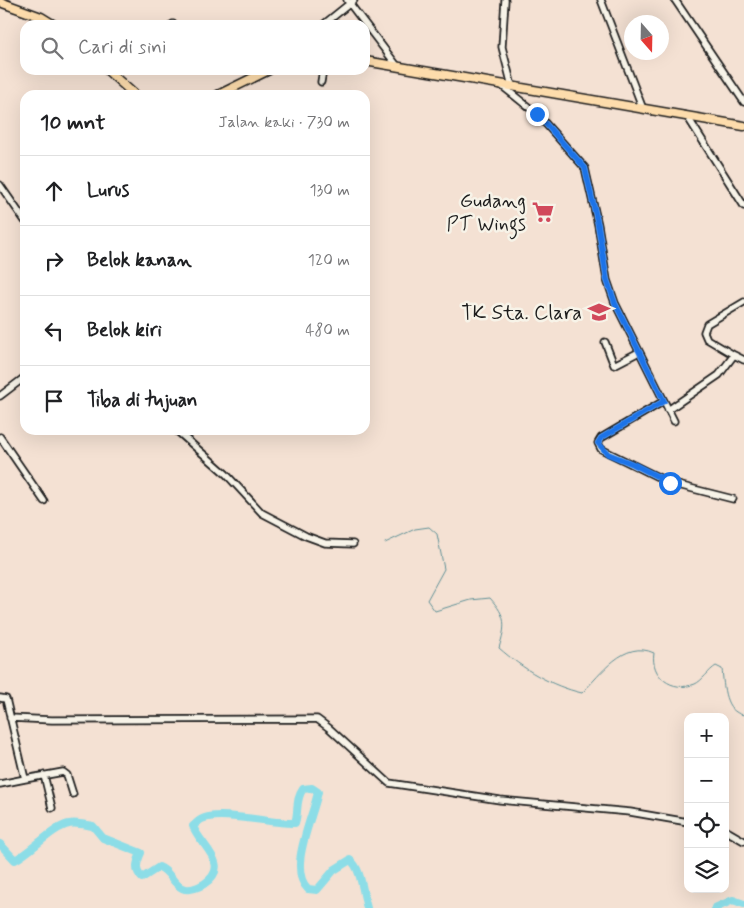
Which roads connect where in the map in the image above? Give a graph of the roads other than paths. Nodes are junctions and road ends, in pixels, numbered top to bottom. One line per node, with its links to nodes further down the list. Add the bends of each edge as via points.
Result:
1 (505, 0): 17 (street, via 502,47)
2 (601, 0): 21 (street)
3 (675, 0): 20 (street)
4 (350, 1): 7 (street); 8 (street)
5 (0, 2): 6 (highway)
6 (46, 20)
7 (329, 20)
8 (364, 20)
9 (370, 28): 11 (street)
10 (370, 62): 11 (highway)
11 (398, 67): 16 (highway)
12 (113, 75): 18 (highway)
13 (259, 75): 19 (highway)
14 (322, 75): 15 (street)
15 (321, 82)
16 (501, 85): 17 (highway); 29 (street, via 537,114 585,168 607,280)
17 (512, 86): 21 (highway)
18 (129, 90)
19 (228, 90)
20 (744, 102)
21 (643, 109): 22 (highway)
22 (687, 116): 23 (highway); 25 (street)
23 (744, 126)
24 (0, 185): 26 (street)
25 (744, 206)
26 (20, 214)
27 (744, 302): 30 (street, via 707,324 704,332 707,339)
28 (605, 342): 29 (street, via 614,365)
29 (639, 352): 34 (street)
30 (733, 356): 31 (street); 35 (street, via 724,371)
31 (744, 360)
32 (20, 381): 33 (street)
33 (0, 396)
34 (664, 401): 35 (street); 39 (street, via 601,438 598,443 601,449 670,483)
35 (668, 410): 36 (street)
36 (674, 421)
37 (182, 435): 41 (street, via 226,474 262,513 306,536 325,542)
38 (0, 437): 40 (street)
39 (733, 499)
40 (44, 501)
41 (353, 544)
42 (0, 698): 43 (street, via 6,699)
43 (10, 718): 45 (street); 49 (street, via 318,719 388,783)
44 (44, 776): 45 (street); 47 (street, via 65,772); 48 (street)
45 (25, 779): 46 (street)
46 (0, 784)
47 (73, 794)
48 (52, 808)
49 (684, 821)
50 (729, 832): 51 (street)
51 (744, 841)

